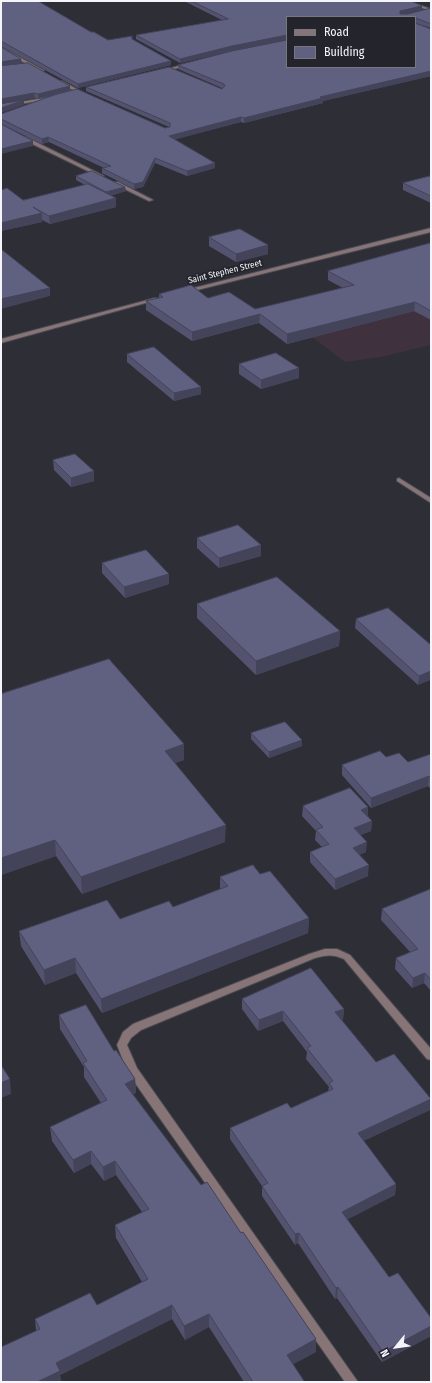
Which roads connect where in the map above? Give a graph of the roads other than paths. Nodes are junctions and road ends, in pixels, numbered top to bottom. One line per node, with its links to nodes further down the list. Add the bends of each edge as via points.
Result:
1 (403, 1): 2 (street)
2 (431, 10): 3 (street)
3 (424, 12)
4 (1, 48): 7 (street)
5 (173, 63): 9 (street)
6 (193, 63): 9 (street)
7 (31, 64): 8 (street); 11 (street)
8 (23, 66)
9 (179, 66): 10 (street)
10 (170, 69): 12 (street); 13 (street)
11 (44, 72)
12 (155, 73)
13 (180, 74)
14 (58, 80): 16 (street)
15 (87, 90): 16 (street)
16 (79, 92): 17 (street); 18 (street)
17 (73, 93)
18 (92, 98)
19 (1, 106): 20 (street, via 53,98)
20 (24, 108)
21 (18, 135): 22 (street)
22 (151, 200)
23 (431, 230): 24 (street, Saint Stephen Street)
24 (181, 292)
25 (166, 296): 26 (street)
26 (1, 341)
27 (399, 480): 28 (street)
28 (431, 501)
29 (431, 1056): 30 (street, via 369,981 346,957 337,952 312,956 137,1026 127,1035 122,1045 132,1070)
30 (352, 1382)

